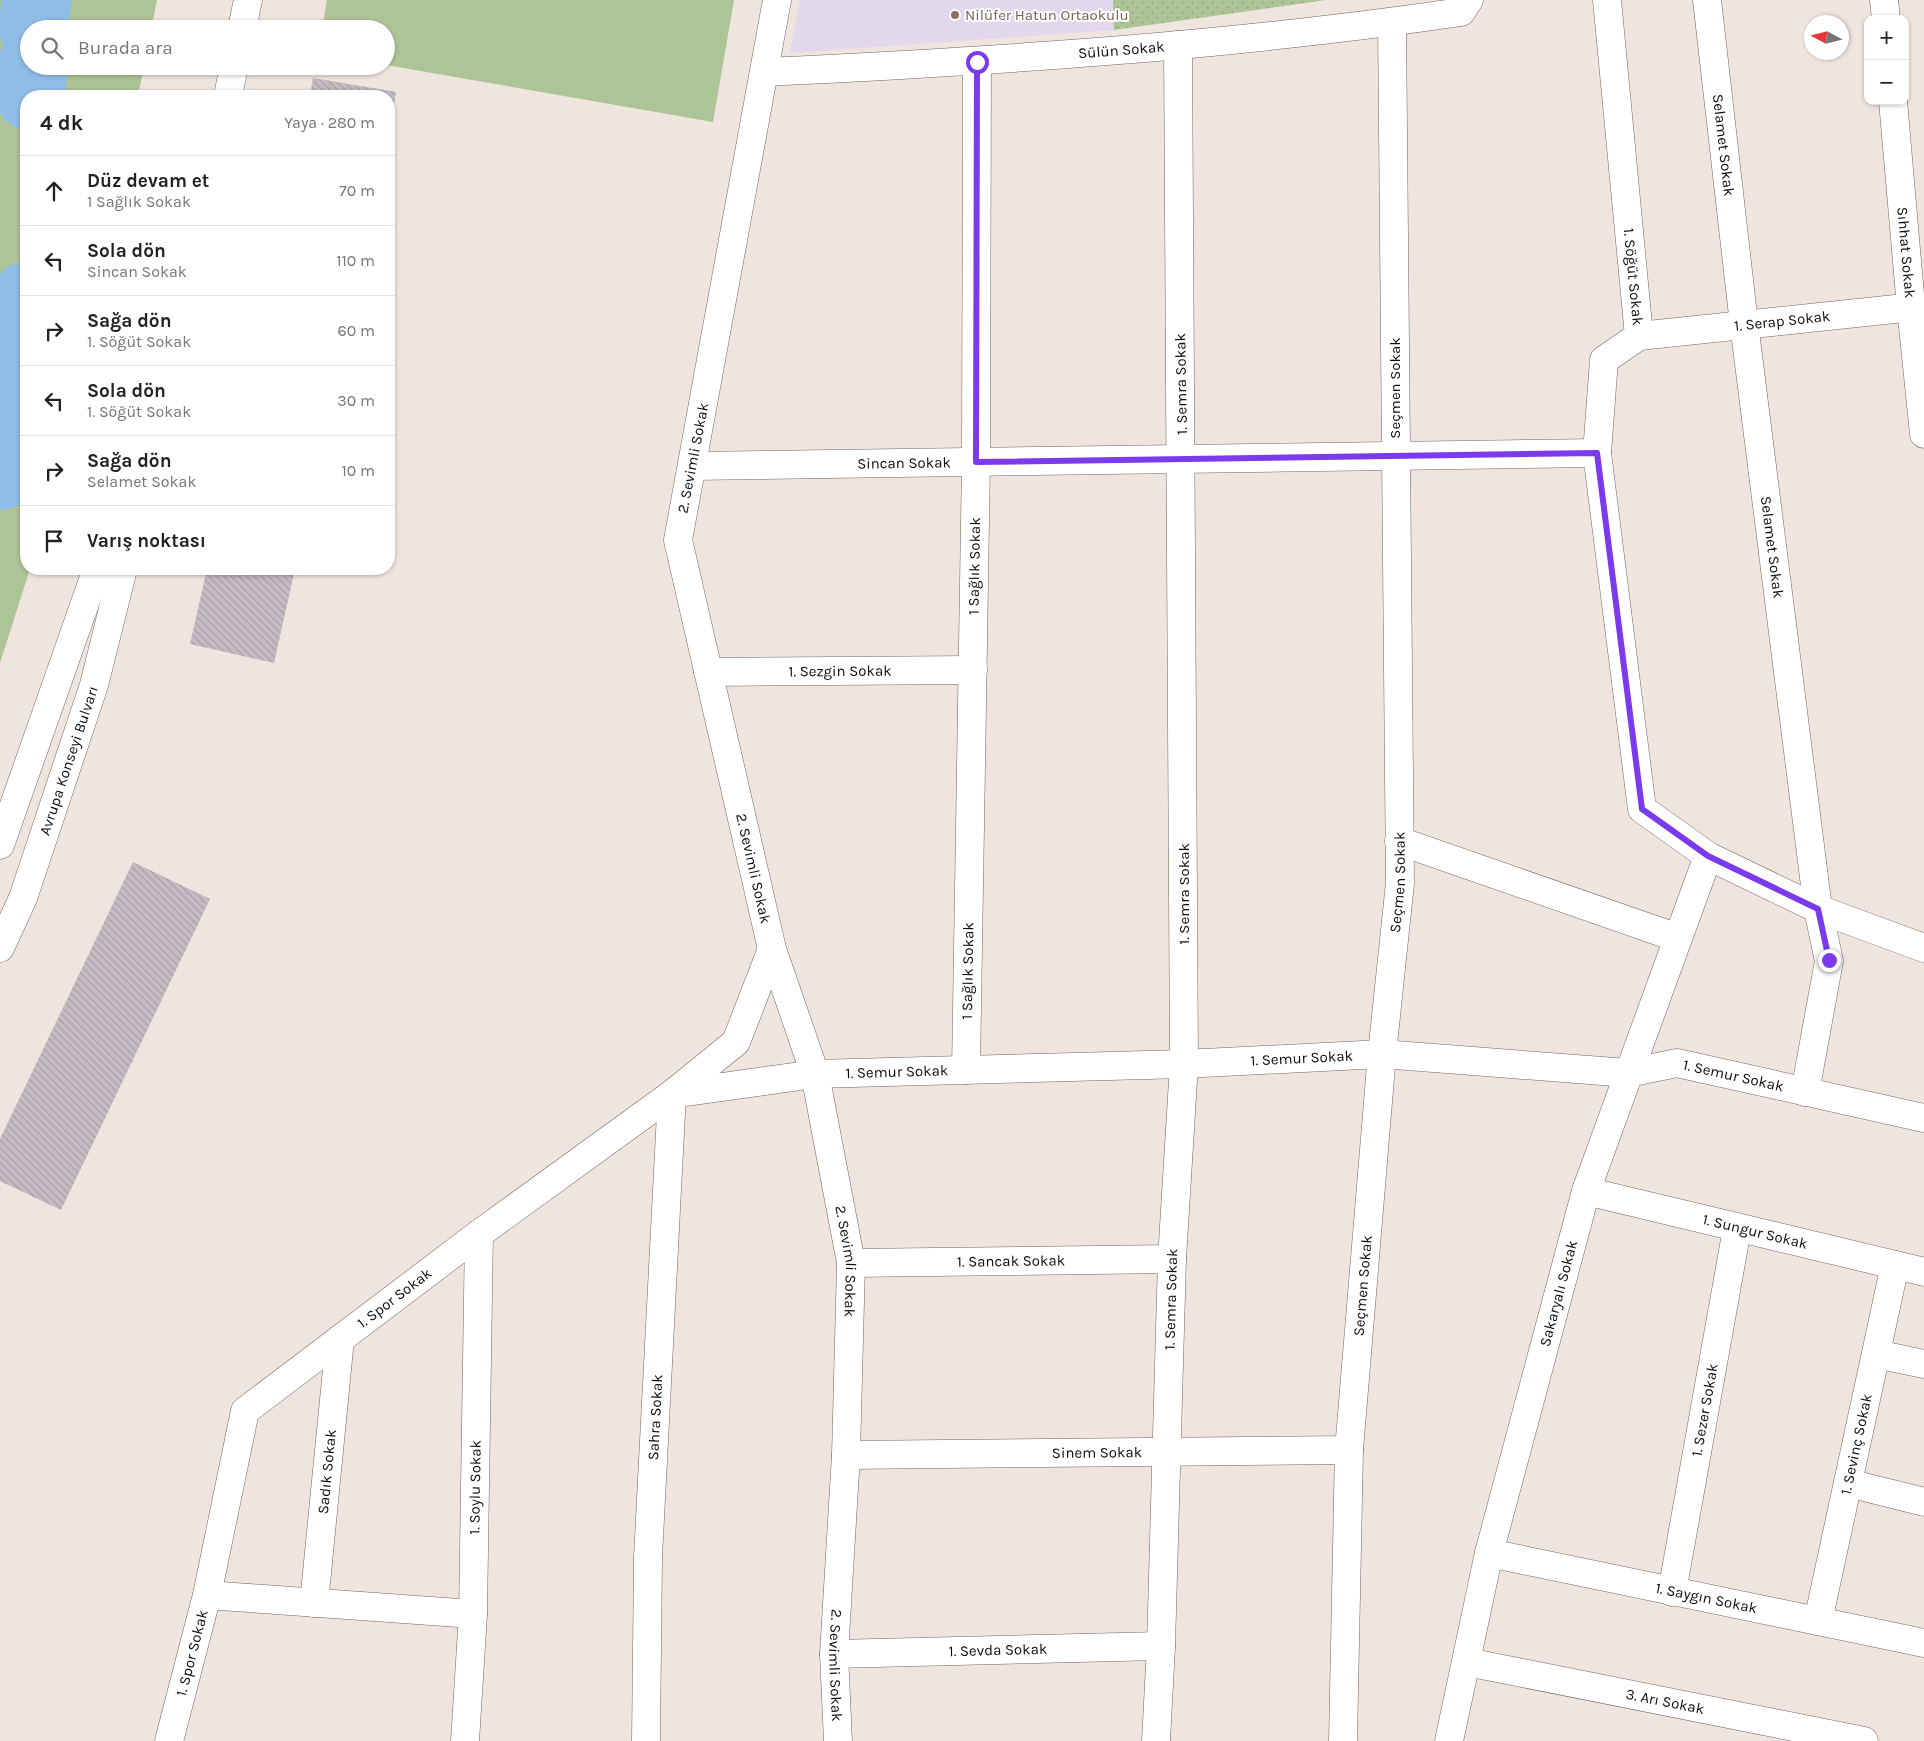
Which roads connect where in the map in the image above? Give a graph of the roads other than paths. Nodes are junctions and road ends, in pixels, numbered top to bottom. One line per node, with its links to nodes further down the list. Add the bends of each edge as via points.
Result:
1 (248, 0): 8 (street)
2 (777, 0): 12 (street, 2. Sevimli Sokak)
3 (1470, 0): 9 (street, Sülün Sokak, via 1461,12)
4 (1607, 0): 18 (street, 1. Söğüt Sokak)
5 (1708, 0): 17 (street, Selamet Sokak)
6 (1884, 0): 7 (street)
7 (1886, 15)
8 (244, 20)
9 (1392, 22): 10 (street, Sülün Sokak); 21 (street, Seçmen Sokak)
10 (1178, 46): 11 (street, Sülün Sokak); 22 (street, 1. Semra Sokak)
11 (977, 62): 12 (street, Sülün Sokak); 23 (street, 1 Sağlık Sokak)
12 (764, 72): 24 (street, 2. Sevimli Sokak)
13 (232, 75): 14 (street)
14 (229, 90)
15 (1893, 105): 16 (street, Sıhhat Sokak)
16 (1917, 307): 17 (street, 1. Serap Sokak); 19 (street, Sıhhat Sokak)
17 (1744, 324): 18 (street, 1. Serap Sokak); 32 (street, Selamet Sokak)
18 (1639, 336): 20 (street, 1. Söğüt Sokak, via 1604,360)
19 (1924, 434)
20 (1597, 453): 21 (street, Sincan Sokak); 31 (street, 1. Söğüt Sokak, via 1642,809)
21 (1395, 456): 22 (street, Sincan Sokak); 29 (street, Seçmen Sokak)
22 (1182, 459): 23 (street, Sincan Sokak); 38 (street, 1. Semra Sokak)
23 (976, 462): 24 (street, Sincan Sokak); 27 (street, 1 Sağlık Sokak)
24 (692, 466): 28 (street, 2. Sevimli Sokak, via 678,540)
25 (95, 575): 30 (street)
26 (122, 575): 34 (street, Avrupa Konseyi Bulvarı, via 94,685 23,898)
27 (973, 670): 28 (street, 1. Sezgin Sokak); 39 (street, 1 Sağlık Sokak)
28 (708, 672): 36 (street, 2. Sevimli Sokak)
29 (1399, 841): 33 (street); 37 (street, Seçmen Sokak, via 1400,883)
30 (0, 845)
31 (1708, 856): 32 (street, 1. Söğüt Sokak); 33 (street, Sakaryalı Sokak)
32 (1818, 909): 35 (street); 42 (street, Selamet Sokak, via 1829,960)
33 (1678, 938): 40 (street, Sakaryalı Sokak)
34 (0, 948)
35 (1924, 948)
36 (772, 949): 41 (street, 2. Sevimli Sokak); 43 (street, 1. Spor Sokak, via 736,1042)
37 (1382, 1054): 38 (street, 1. Semur Sokak); 40 (street, 1. Semur Sokak); 55 (street, Seçmen Sokak)
38 (1184, 1064): 39 (street, 1. Semur Sokak); 48 (street, 1. Semra Sokak)
39 (966, 1070): 41 (street, 1. Semur Sokak)
40 (1628, 1073): 42 (street, 1. Semur Sokak, via 1677,1063); 45 (street, Sakaryalı Sokak)
41 (815, 1074): 43 (street, 1. Semur Sokak); 49 (street, 2. Sevimli Sokak)
42 (1805, 1092): 44 (street, 1. Semur Sokak)
43 (672, 1094): 47 (street, 1. Spor Sokak); 72 (street, Sahra Sokak, via 648,1556)
44 (1924, 1118)
45 (1586, 1191): 46 (street, 1. Sungur Sokak); 60 (street, Sakaryalı Sokak)
46 (1737, 1229): 50 (street, 1. Sungur Sokak); 61 (street, 1. Sezer Sokak)
47 (479, 1234): 52 (street, 1. Spor Sokak); 64 (street, 1. Soylu Sokak)
48 (1172, 1259): 49 (street, 1. Sancak Sokak); 56 (street, 1. Semra Sokak)
49 (851, 1263): 57 (street, 2. Sevimli Sokak)
50 (1895, 1265): 51 (street, 1. Sungur Sokak); 53 (street, 1. Sevinç Sokak)
51 (1924, 1272)
52 (340, 1339): 62 (street, 1. Spor Sokak, via 244,1411); 63 (street, Sadık Sokak)
53 (1876, 1354): 54 (street); 58 (street, 1. Sevinç Sokak)
54 (1924, 1364)
55 (1349, 1450): 56 (street, Sinem Sokak); 75 (street, Seçmen Sokak)
56 (1166, 1452): 57 (street, Sinem Sokak); 67 (street, 1. Semra Sokak)
57 (846, 1455): 68 (street, 2. Sevimli Sokak)
58 (1848, 1483): 59 (street); 65 (street, 1. Sevinç Sokak)
59 (1924, 1502)
60 (1489, 1552): 61 (street, 1. Saygın Sokak); 69 (street, Sakaryalı Sokak)
61 (1672, 1592): 65 (street, 1. Saygın Sokak)
62 (207, 1595): 63 (street); 70 (street, 1. Spor Sokak)
63 (314, 1603): 64 (street)
64 (473, 1614): 71 (street, 1. Soylu Sokak)
65 (1818, 1622): 66 (street, 1. Saygın Sokak)
66 (1924, 1643)
67 (1161, 1646): 68 (street, 1. Sevda Sokak); 74 (street, 1. Semra Sokak)
68 (834, 1654): 73 (street, 2. Sevimli Sokak)
69 (1467, 1662): 76 (street, Sakaryalı Sokak); 77 (street, 3. Arı Sokak)
70 (169, 1741)
71 (465, 1741)
72 (646, 1741)
73 (838, 1741)
74 (1156, 1741)
75 (1343, 1741)
76 (1449, 1741)
77 (1864, 1741)

